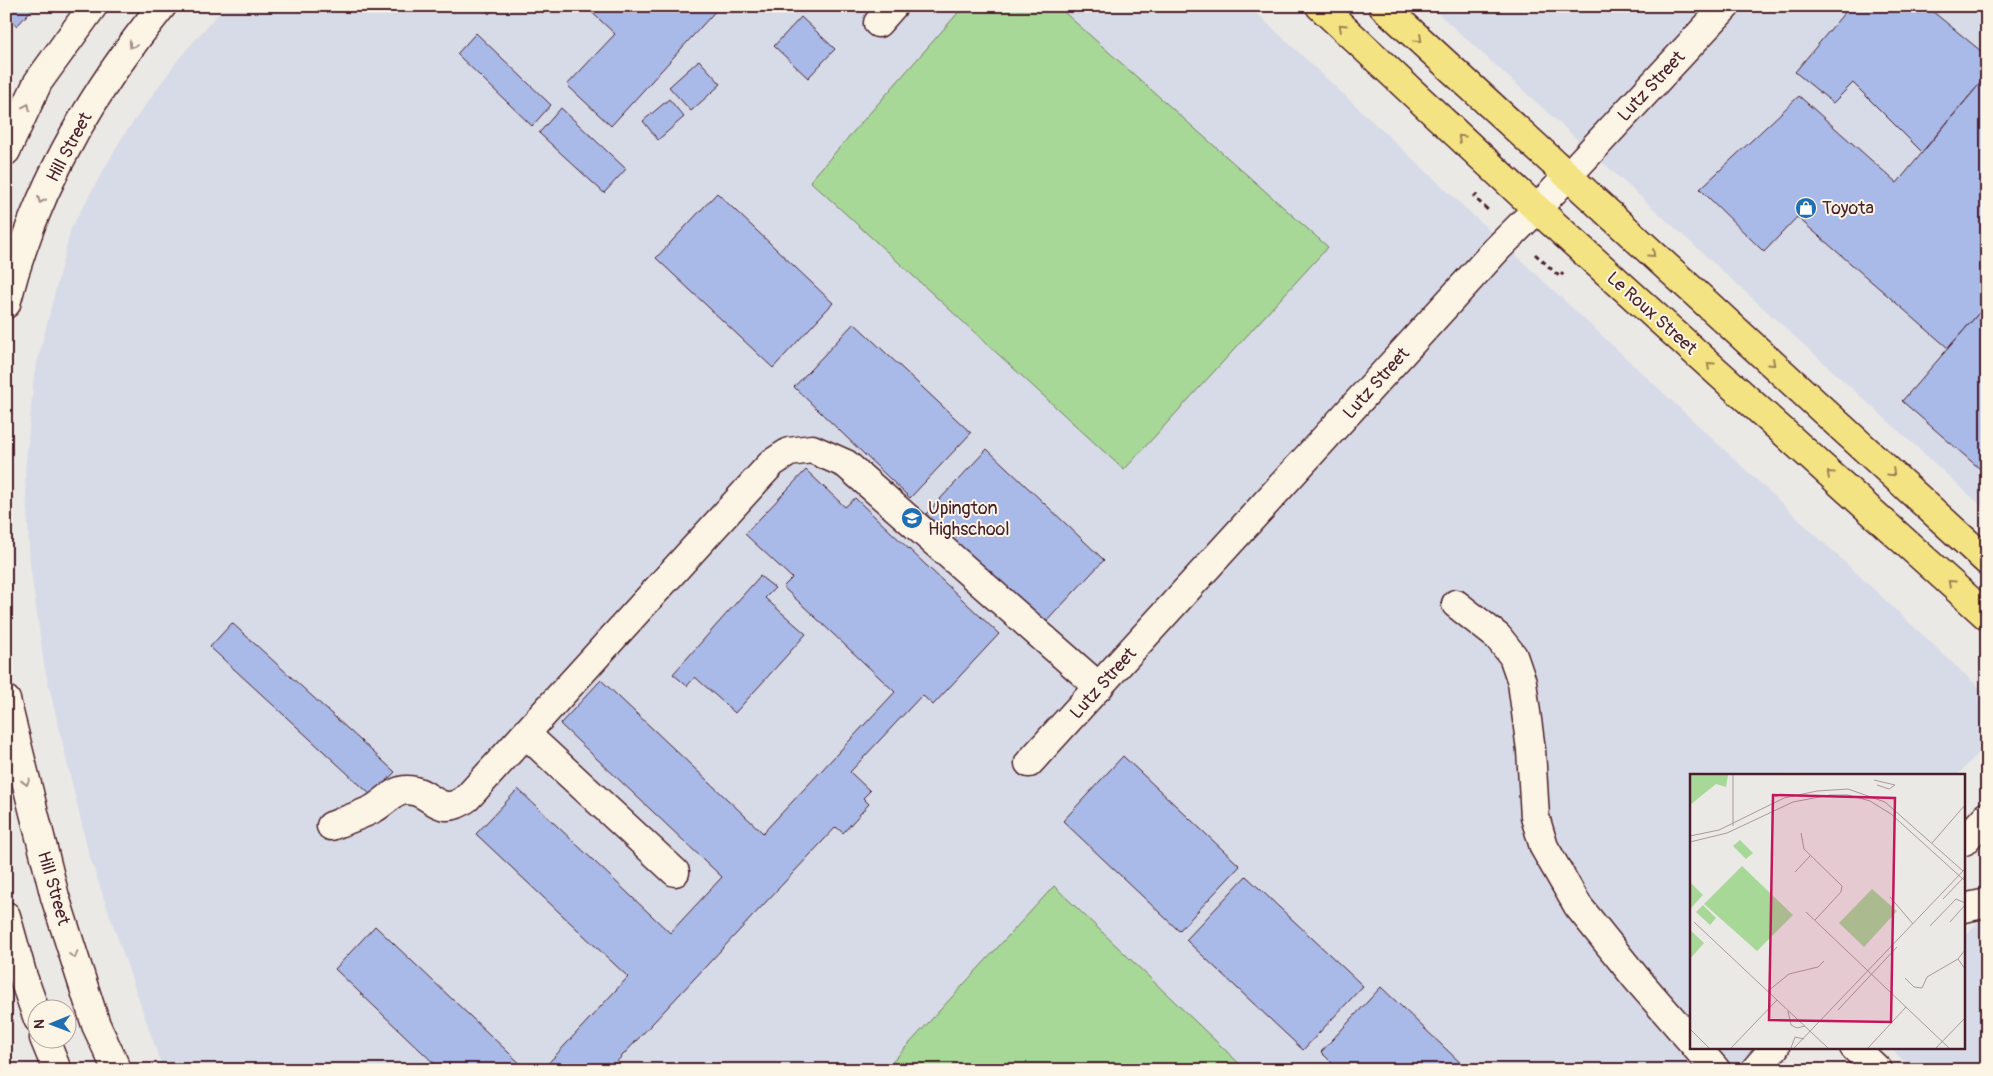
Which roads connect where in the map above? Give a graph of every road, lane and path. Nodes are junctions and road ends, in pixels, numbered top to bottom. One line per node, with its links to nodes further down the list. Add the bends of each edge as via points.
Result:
1 (93, 6): 6 (street, one-way to 1, via 38,82)
2 (162, 6): 9 (street, Hill Street, one-way to 9, via 84,116 58,163 34,216)
3 (1320, 6): 8 (highway, Le Roux Street, one-way to 3)
4 (1383, 6): 7 (highway, one-way to 7)
5 (1726, 6): 7 (street, Lutz Street)
6 (6, 151)
7 (1568, 176): 8 (street, Lutz Street); 10 (highway, one-way to 10)
8 (1537, 209): 12 (highway, Le Roux Street, one-way to 8); 13 (street, Lutz Street)
9 (6, 304)
10 (1987, 561)
11 (1456, 604): 25 (street, via 1498,637 1513,656 1522,682 1535,817 1544,847 1578,906)
12 (1987, 616)
13 (1099, 687): 15 (street, via 846,464 812,449 789,452 772,463); 16 (street, Lutz Street)
14 (6, 700): 31 (street, Hill Street, one-way to 31, via 55,897 96,1025)
15 (526, 734): 18 (street, via 457,806 448,806 419,792 402,790 372,809); 20 (street)
16 (1029, 764)
17 (1987, 816): 19 (street)
18 (331, 826)
19 (1966, 839)
20 (675, 872)
21 (1987, 903): 22 (street)
22 (1966, 908)
23 (6, 916): 24 (street)
24 (30, 998)
25 (1690, 1040)
26 (48, 1048): 30 (street)
27 (1697, 1048): 32 (street)
28 (1774, 1048): 33 (street)
29 (1855, 1048): 34 (street)
30 (57, 1070)
31 (117, 1070)
32 (1716, 1070)
33 (1755, 1070)
34 (1878, 1070)

